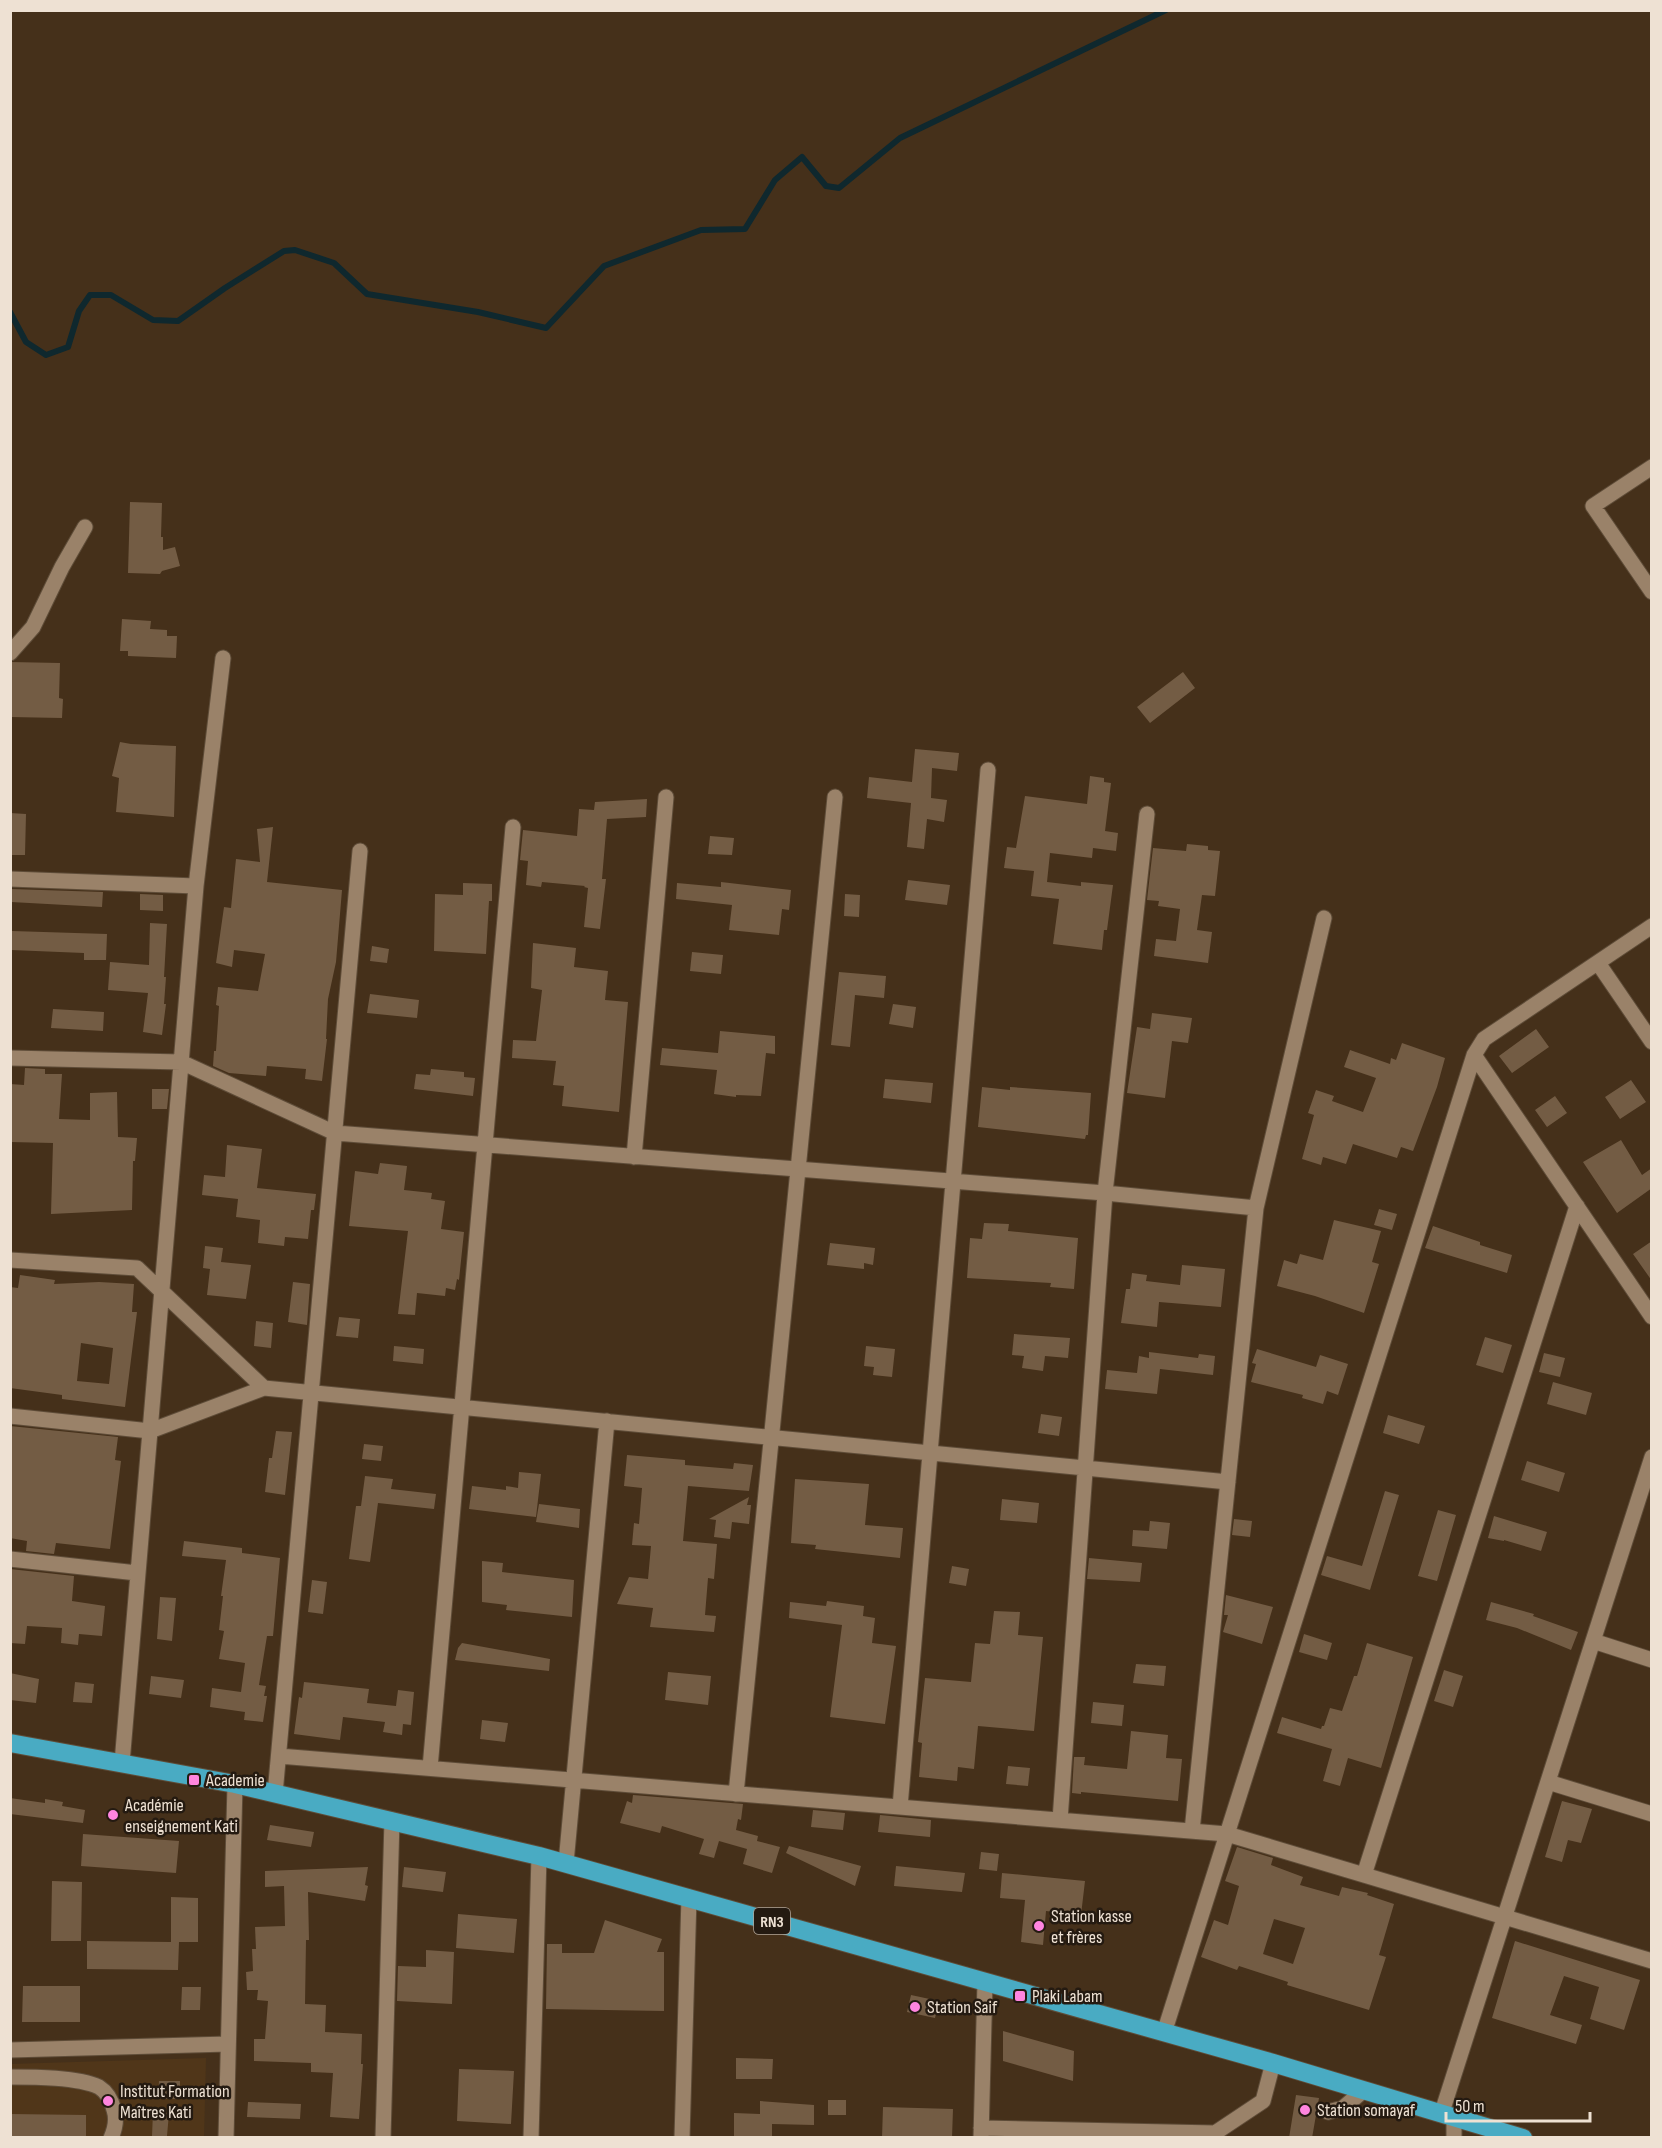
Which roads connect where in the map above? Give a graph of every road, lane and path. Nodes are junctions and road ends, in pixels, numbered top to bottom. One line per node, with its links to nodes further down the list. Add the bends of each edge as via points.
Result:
1 (1652, 467): 3 (street, via 1593,506)
2 (85, 527): 4 (street, via 33,627)
3 (1652, 592)
4 (10, 653)
5 (223, 658): 13 (street)
6 (988, 770): 25 (street)
7 (666, 797): 23 (street)
8 (835, 797): 24 (street)
9 (1147, 814): 26 (street)
10 (513, 827): 22 (street)
11 (360, 851): 21 (street)
12 (10, 879): 13 (street)
13 (196, 886): 20 (street)
14 (1324, 918): 28 (street)
15 (1652, 926): 16 (street)
16 (1598, 963): 17 (street); 18 (street, via 1484,1039)
17 (1652, 1042)
18 (1474, 1055): 27 (street); 61 (street)
19 (10, 1058): 20 (street)
20 (181, 1062): 21 (street); 30 (street)
21 (335, 1133): 22 (street); 33 (street)
22 (485, 1145): 23 (street); 34 (street)
23 (634, 1157): 24 (street)
24 (798, 1170): 25 (street); 38 (street)
25 (953, 1181): 26 (street); 39 (street)
26 (1105, 1193): 28 (street); 41 (street)
27 (1577, 1206): 31 (street); 64 (street)
28 (1256, 1208): 42 (street)
29 (10, 1260): 30 (street, via 137,1268)
30 (162, 1292): 32 (street); 37 (street)
31 (1652, 1317)
32 (264, 1388): 33 (street); 37 (street)
33 (312, 1392): 34 (street); 48 (street)
34 (462, 1407): 36 (street); 50 (street)
35 (10, 1416): 37 (street)
36 (607, 1421): 38 (street); 51 (street)
37 (150, 1431): 44 (street)
38 (771, 1437): 39 (street); 55 (street)
39 (930, 1453): 41 (street); 56 (street)
40 (1652, 1457): 45 (street)
41 (1085, 1468): 42 (street); 59 (street)
42 (1228, 1482): 60 (street)
43 (10, 1559): 44 (street)
44 (137, 1573): 49 (street)
45 (1593, 1641): 46 (street); 52 (street)
46 (1652, 1660)
47 (10, 1743): 49 (highway, RN3)
48 (279, 1756): 50 (street); 54 (street)
49 (122, 1763): 53 (highway, RN3)
50 (430, 1768): 51 (street)
51 (574, 1780): 55 (street); 63 (street)
52 (1548, 1782): 57 (street); 66 (street)
53 (236, 1784): 54 (highway, RN3); 70 (street)
54 (275, 1794): 58 (highway, RN3)
55 (736, 1794): 56 (street)
56 (900, 1807): 59 (street)
57 (1652, 1814)
58 (392, 1820): 62 (highway, RN3); 80 (street)
59 (1059, 1820): 60 (street)
60 (1192, 1831): 61 (street)
61 (1227, 1834): 64 (street); 69 (street)
62 (539, 1856): 63 (highway, RN3); 81 (street)
63 (566, 1863): 65 (highway, RN3)
64 (1364, 1875): 66 (street)
65 (689, 1897): 68 (highway, RN3); 82 (street)
66 (1505, 1917): 67 (street); 76 (street)
67 (1652, 1961)
68 (985, 1982): 69 (highway, RN3); 77 (street)
69 (1164, 2033): 72 (highway, RN3)
70 (228, 2044): 71 (street); 79 (street)
71 (10, 2050)
72 (1273, 2063): 74 (highway, RN3); 77 (street, via 1263,2101 1215,2133)
73 (10, 2077): 78 (street, via 83,2082 101,2088 112,2101 116,2116)
74 (1364, 2090): 75 (street, via 1343,2108); 76 (highway, RN3)
75 (1328, 2112)
76 (1448, 2115): 83 (street); 84 (highway, RN3)
77 (981, 2133)
78 (111, 2138)
79 (226, 2138)
80 (383, 2138)
81 (531, 2138)
82 (682, 2138)
83 (1454, 2138)
84 (1523, 2138)

